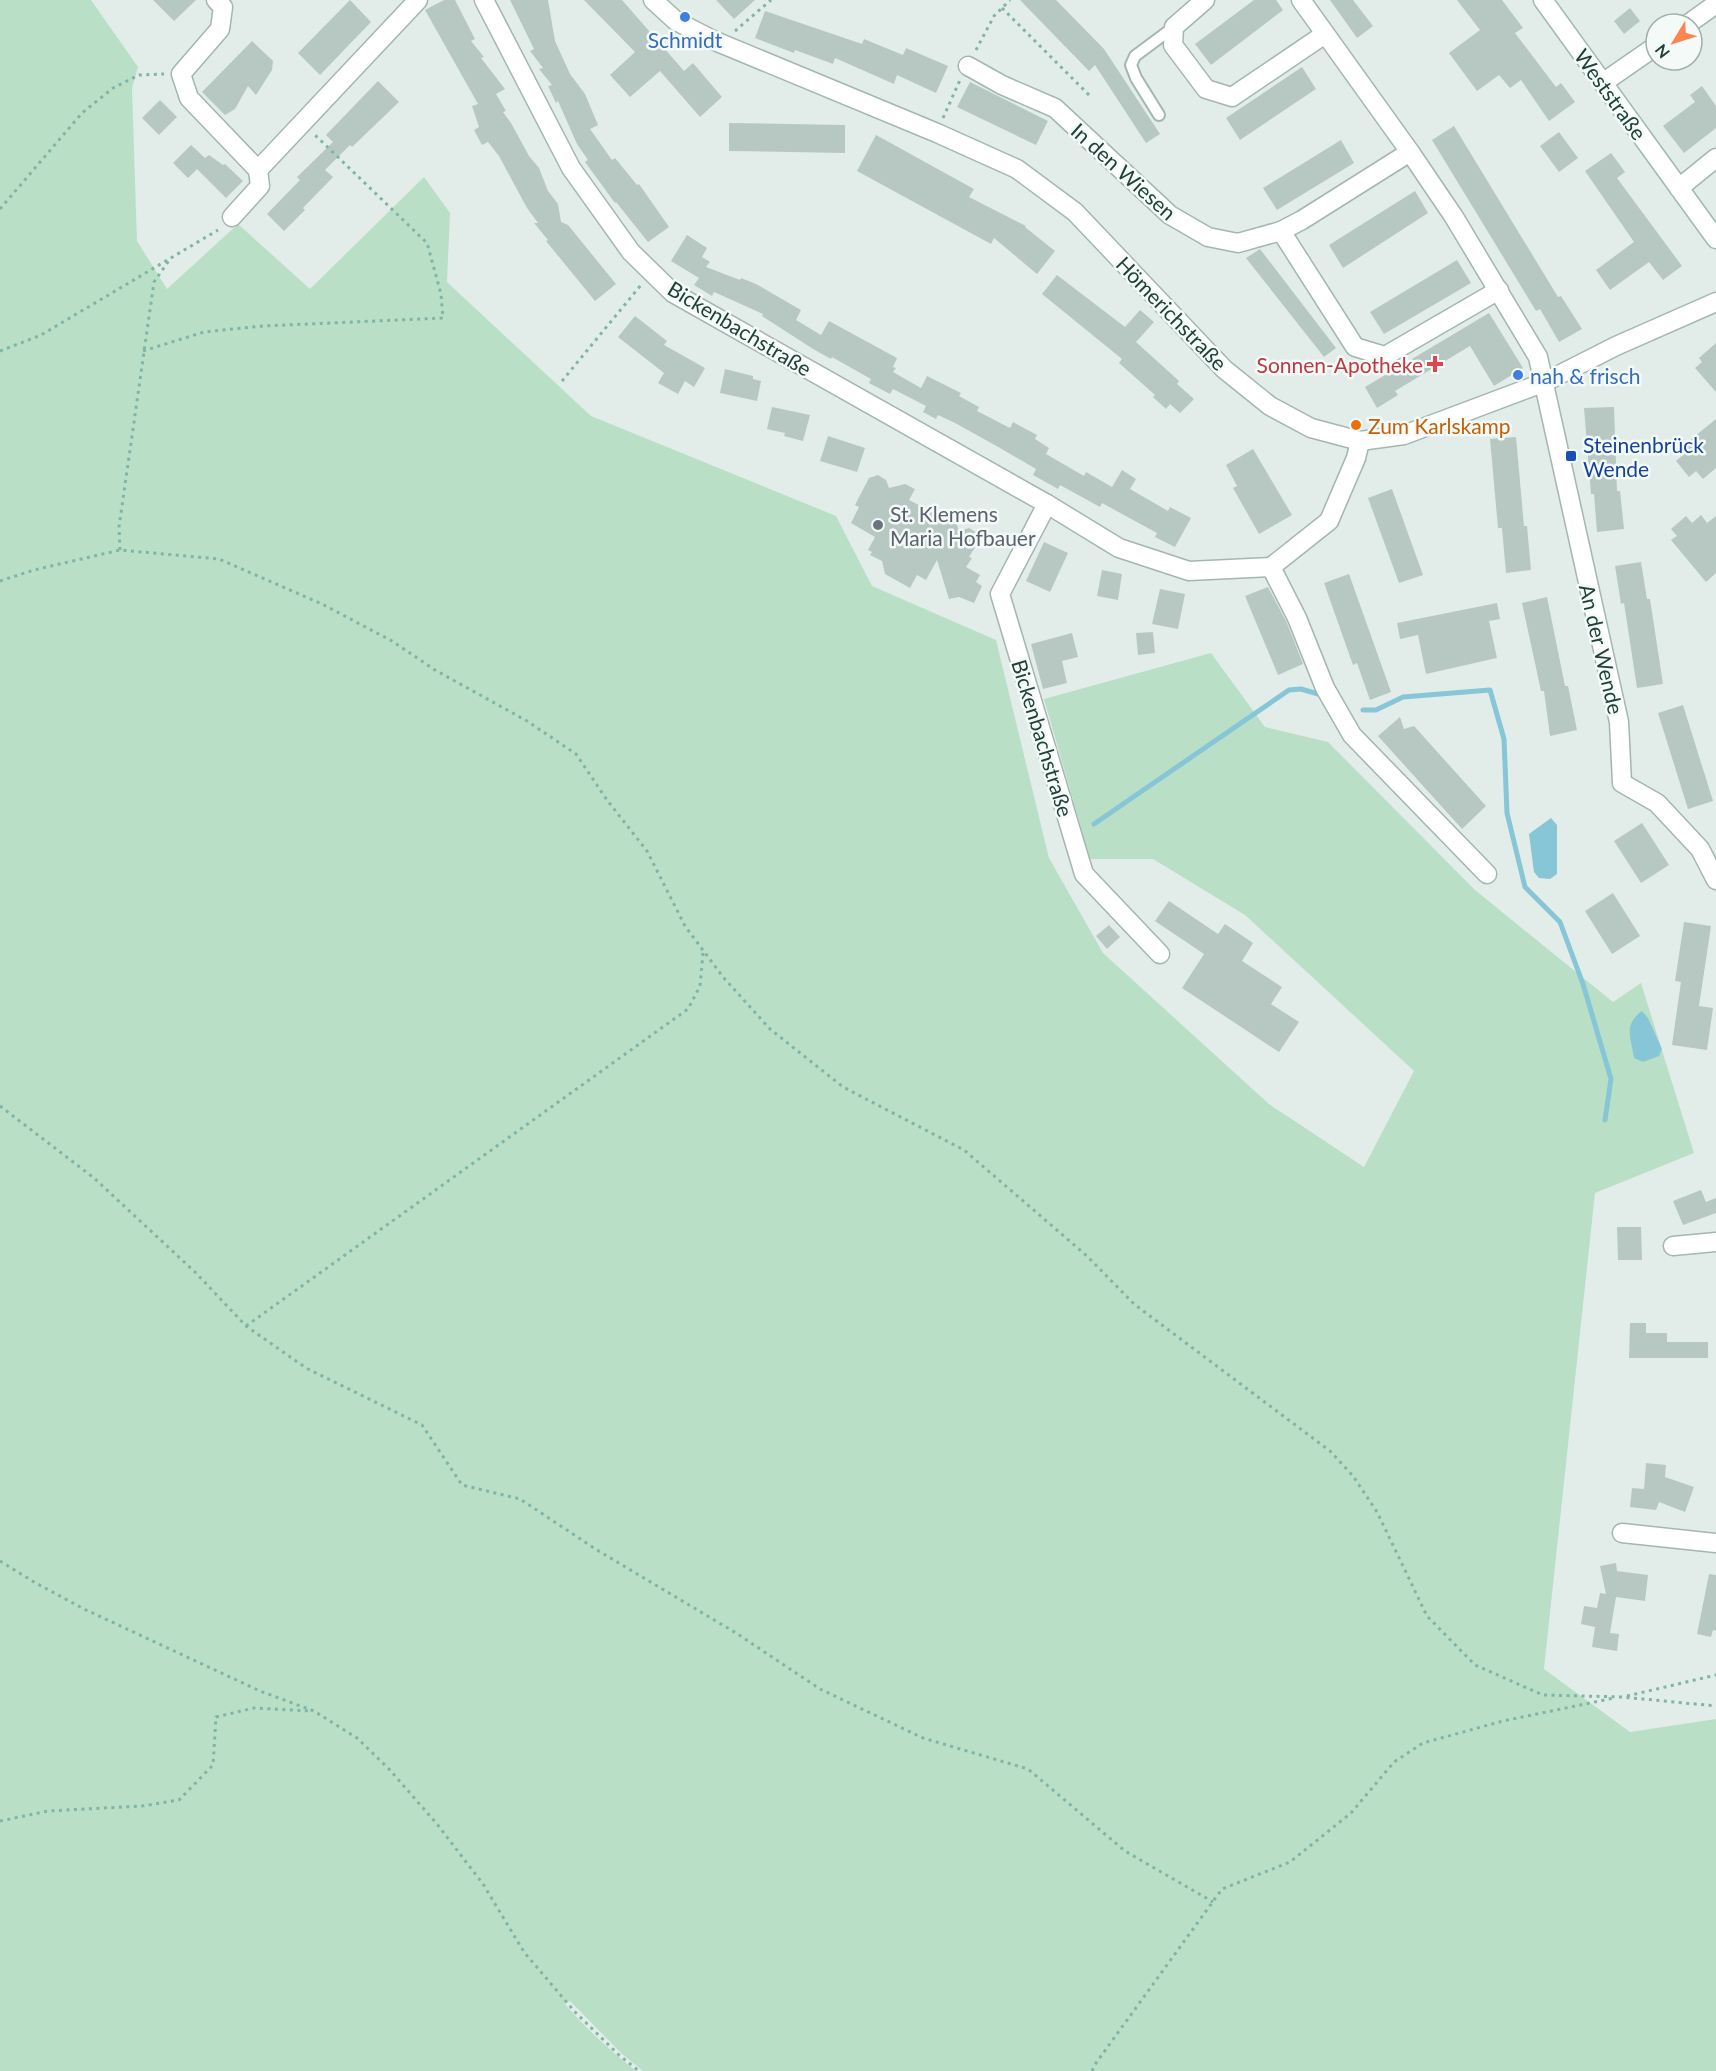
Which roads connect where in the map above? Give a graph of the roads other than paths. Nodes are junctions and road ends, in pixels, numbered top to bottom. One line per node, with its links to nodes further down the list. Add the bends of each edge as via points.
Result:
1 (216, 0): 16 (street, via 223,7 220,29 181,74 189,98)
2 (418, 0): 16 (street)
3 (484, 0): 25 (street, Bickenbachstraße, via 571,168 631,252 673,293)
4 (652, 0): 24 (street, Hömerichstraße, via 676,21 727,46 1017,169 1075,212 1224,369 1270,406 1311,428)
5 (1206, 0): 8 (street)
6 (1301, 0): 9 (street)
7 (1543, 0): 12 (street, Weststraße)
8 (1174, 27): 9 (street, via 1173,45 1206,89 1232,97); 13 (lane, via 1135,56 1131,65)
9 (1326, 34): 14 (street)
10 (1644, 54): 12 (street)
11 (968, 66): 19 (street, In den Wiesen, via 1055,108 1170,215 1208,237 1238,243)
12 (1604, 82): 17 (street, Weststraße)
13 (1159, 115)
14 (1410, 152): 19 (street, In den Wiesen); 21 (street)
15 (1716, 158): 17 (street)
16 (258, 170): 18 (street, via 260,186)
17 (1679, 188): 20 (street, Weststraße)
18 (232, 217)
19 (1281, 231): 21 (street, via 1355,347 1385,356)
20 (1716, 239)
21 (1499, 290): 23 (street, via 1538,357)
22 (1716, 302): 23 (street, Hömerichstraße)
23 (1545, 382): 24 (street, Hömerichstraße, via 1404,435); 28 (street, An der Wende, via 1619,722 1622,783 1657,803 1700,849)
24 (1360, 441): 26 (street, via 1329,521)
25 (1047, 504): 26 (street, Bickenbachstraße, via 1119,548 1188,571); 29 (street, Bickenbachstraße, via 1000,594 1084,874)
26 (1271, 567): 27 (street, via 1325,688 1352,735)
27 (1487, 874)
28 (1716, 880)
29 (1160, 954)
30 (1716, 1242): 31 (street)
31 (1673, 1246)
32 (1622, 1533): 33 (street)
33 (1716, 1543)

